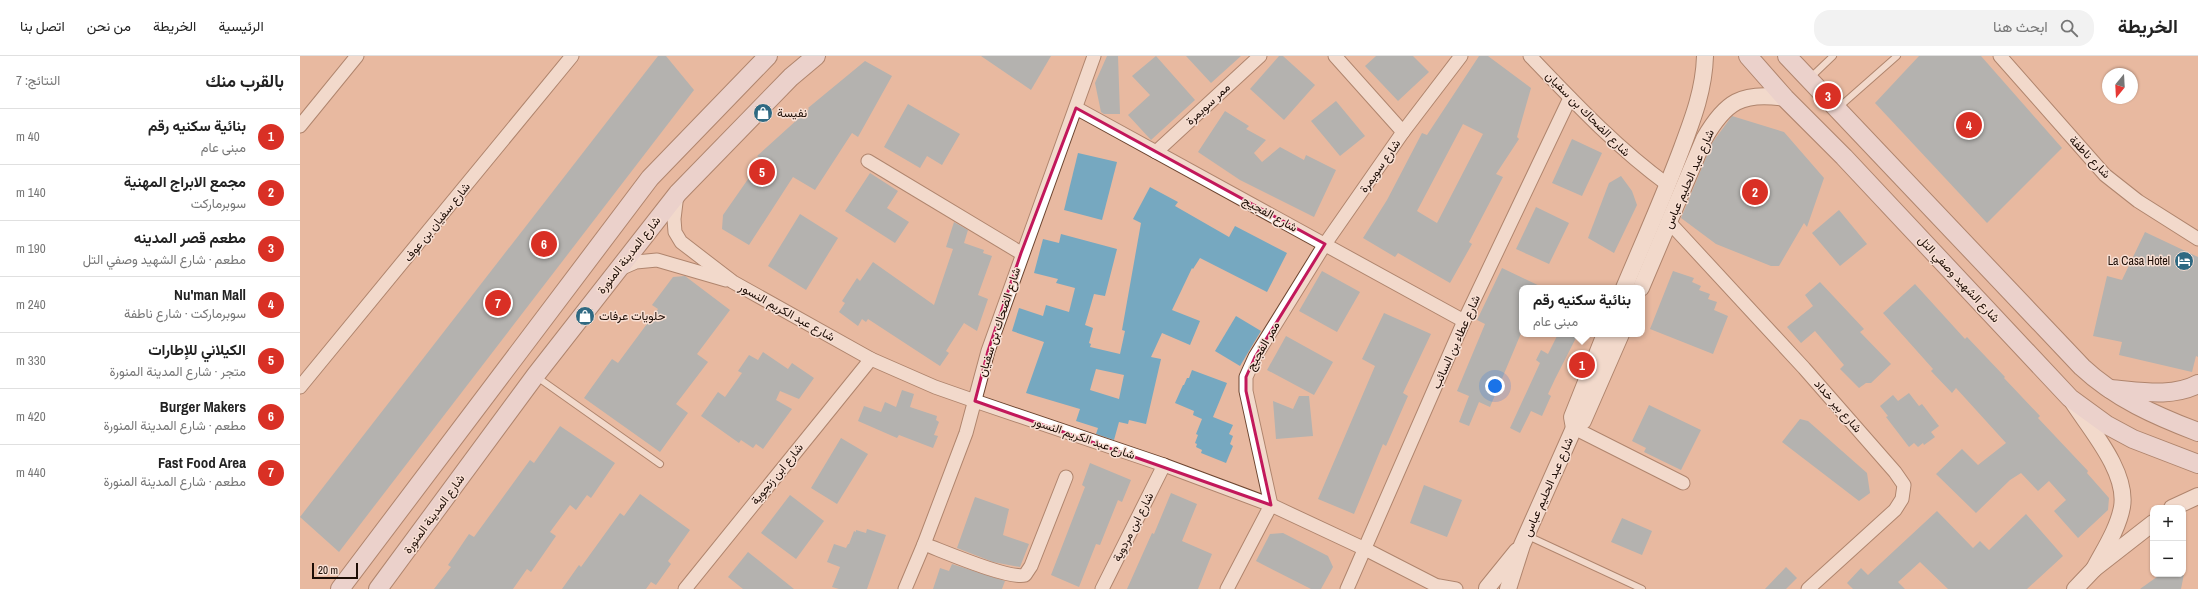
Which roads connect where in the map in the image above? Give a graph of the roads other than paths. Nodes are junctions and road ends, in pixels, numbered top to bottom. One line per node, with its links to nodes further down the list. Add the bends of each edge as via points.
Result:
1 (357, 56): 24 (street)
2 (572, 56): 44 (street, شارع سفيان بن عوف)
3 (816, 56): 29 (main road, شارع المدينة المنورة, via 791,78)
4 (1094, 56): 22 (street, شارع الضحاك بن سفيان)
5 (1260, 56): 26 (street, ممر سويمرة)
6 (1334, 56): 25 (street, شارع سويمرة)
7 (1461, 56): 25 (street)
8 (1530, 56): 20 (street, شارع الضحاك بن سفيان)
9 (1705, 56): 28 (street, شارع عبد الحليم عباس, via 1697,108)
10 (1737, 56): 19 (street)
11 (1748, 56): 19 (main road, شارع الشهيد وصفي التل)
12 (1787, 56): 18 (main road)
13 (1796, 56): 18 (street)
14 (1833, 56): 18 (lane)
15 (1897, 56): 23 (lane)
16 (2000, 56): 31 (street, شارع ناطفة, via 2105,175 2138,201)
17 (766, 57): 64 (main road, via 650,178)
18 (1807, 78): 23 (main road)
19 (1770, 81): 21 (main road, شارع الشهيد وصفي التل)
20 (1570, 98): 28 (street, شارع الضحاك بن سفيان, via 1626,153); 38 (street, شارع عطاء بن السائب)
21 (1784, 98): 30 (street, شارع عبد الحليم عباس, via 1765,94 1752,95 1724,110 1704,139); 46 (main road, شارع الشهيد وصفي التل, via 1844,157)
22 (1076, 108): 26 (street, شارع الفجيج); 33 (street, شارع الضحاك بن سفيان)
23 (1836, 110): 45 (main road, via 2042,328)
24 (300, 126)
25 (1403, 132): 32 (street, شارع سويمرة)
26 (1156, 152): 32 (street, شارع الفجيج)
27 (868, 161): 33 (street)
28 (1668, 185): 36 (street, شارع عبد الحليم عباس)
29 (678, 193): 34 (main road, شارع المدينة المنورة); 35 (street, شارع عبد الكريم النسور, via 674,219 675,232 681,242)
30 (1670, 223): 37 (street, شارع عبد الحليم عباس); 75 (street, شارع بير خداد, via 1804,368 1904,485 1902,499 1895,510)
31 (2198, 239)
32 (1325, 244): 38 (street, شارع الفجيج); 56 (street, ممر الفجيج, via 1255,357 1246,377 1246,391)
33 (1021, 253): 47 (street, شارع الضحاك بن سفيان, via 988,351)
34 (617, 271): 35 (street, شارع عبد الكريم النسور, via 636,262 656,260); 42 (main road, شارع المدينة المنورة)
35 (733, 282): 41 (street, شارع عبد الكريم النسور)
36 (1625, 285)
37 (1642, 285)
38 (1464, 321): 61 (street, شارع عطاء بن السائب)
39 (1604, 337): 48 (street, شارع عبد الحليم عباس, via 1572,417)
40 (1620, 337): 48 (street, شارع عبد الحليم عباس, via 1583,421)
41 (871, 359): 47 (street, شارع عبد الكريم النسور); 66 (street, شارع ابن زنجوية)
42 (535, 376): 50 (lane); 65 (main road, شارع المدينة المنورة)
43 (2198, 384): 45 (main road, via 2169,391)
44 (300, 387)
45 (2107, 389): 49 (main road, via 2145,410)
46 (2070, 398): 51 (main road, شارع الشهيد وصفي التل, via 2133,439); 62 (street, via 2120,480 2122,507 2114,530)
47 (975, 402): 52 (street, شارع عبد الكريم النسور); 60 (street, شارع الضحاك بن سفيان, via 966,433)
48 (1574, 428): 54 (street); 59 (street, شارع عبد الحليم عباس)
49 (2198, 432)
50 (660, 464)
51 (2198, 464)
52 (1164, 465): 56 (street, شارع عبد الكريم النسور); 68 (street, شارع ابن مردوية)
53 (1066, 477): 60 (street, via 1032,566 1025,575 1018,576 994,569)
54 (1683, 483)
55 (2198, 496): 57 (street)
56 (1271, 505): 61 (street, شارع عبد الكريم النسور); 69 (street)
57 (2178, 505)
58 (2150, 524): 62 (street)
59 (1524, 540): 72 (street, شارع عبد الحليم عباس); 73 (street, شارع عبد الحليم عباس); 74 (lane)
60 (924, 544): 67 (street, شارع الضحاك بن سفيان)
61 (1365, 549): 63 (street, شارع عبد الكريم النسور); 70 (street, شارع عطاء بن السائب)
62 (2094, 569): 76 (street)
63 (1441, 587): 71 (street, شارع عبد الكريم النسور)
64 (340, 589)
65 (378, 589)
66 (685, 589)
67 (905, 589)
68 (1102, 589)
69 (1227, 589)
70 (1347, 589)
71 (1456, 589)
72 (1489, 589)
73 (1508, 589)
74 (1642, 589)
75 (1808, 589)
76 (2075, 589)

